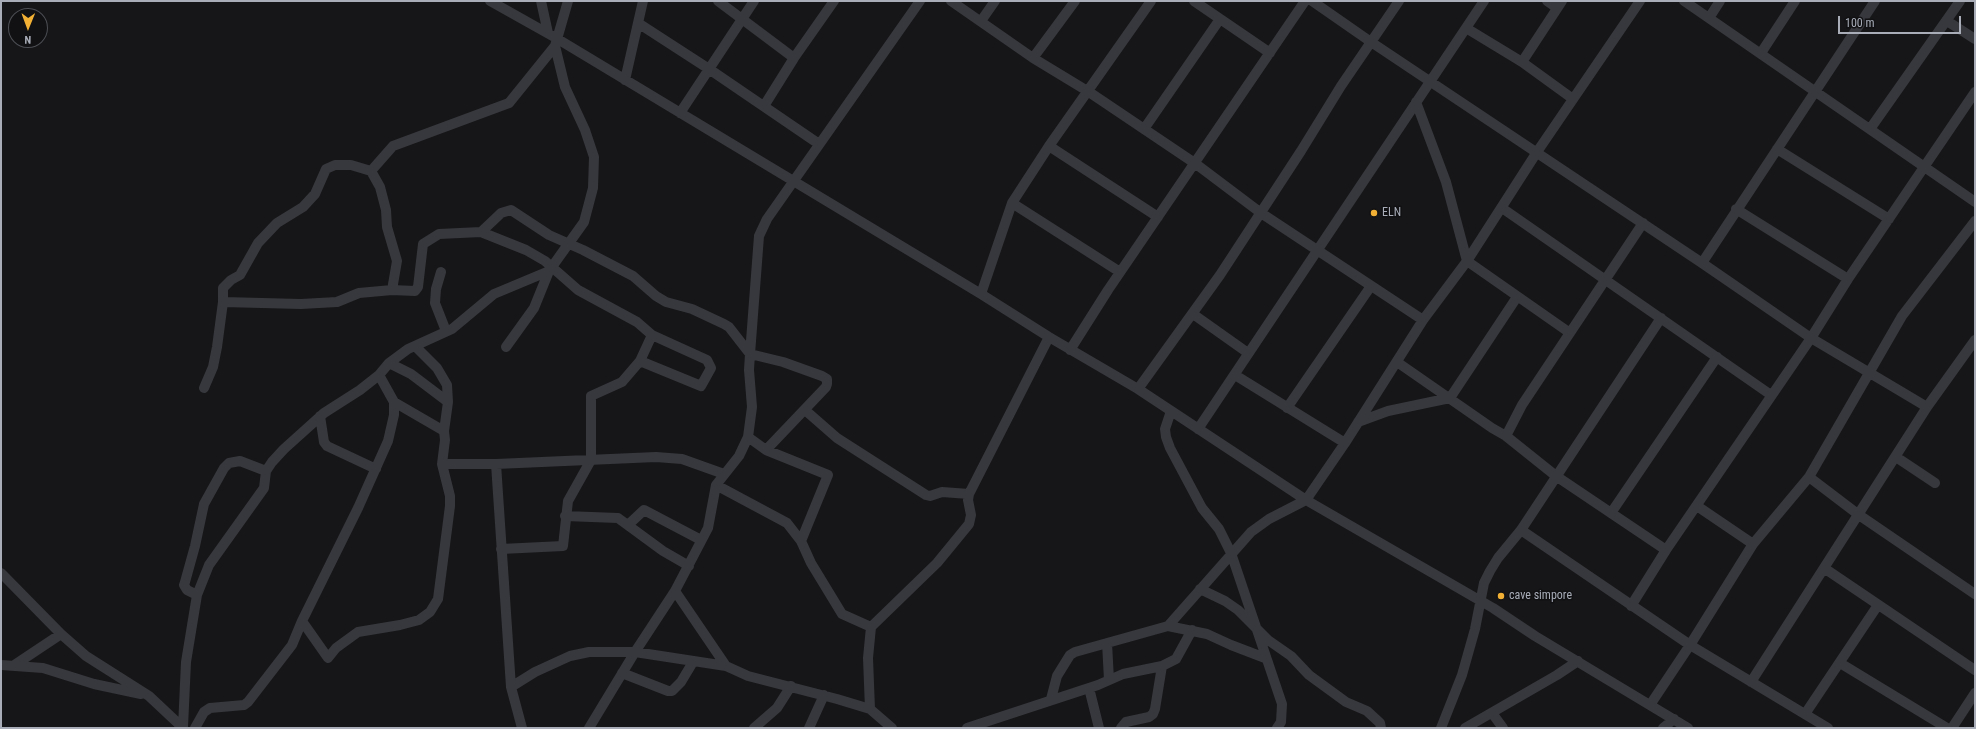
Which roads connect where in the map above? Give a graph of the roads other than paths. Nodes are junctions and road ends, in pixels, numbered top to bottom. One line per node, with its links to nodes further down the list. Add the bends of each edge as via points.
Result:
1 (490, 1): 33 (street)
2 (541, 1): 33 (street)
3 (568, 1): 33 (street)
4 (643, 1): 31 (street)
5 (718, 1): 27 (street)
6 (754, 1): 27 (street)
7 (834, 1): 38 (street)
8 (920, 1): 53 (street)
9 (951, 1): 29 (street)
10 (995, 1): 29 (street)
11 (1075, 1): 39 (street)
12 (1151, 1): 45 (street)
13 (1194, 1): 28 (street)
14 (1305, 1): 37 (street)
15 (1312, 1): 35 (street)
16 (1399, 1): 35 (street)
17 (1484, 1): 32 (street)
18 (1547, 1): 25 (street)
19 (1640, 1): 47 (street)
20 (1684, 1): 26 (street)
21 (1720, 1): 26 (street)
22 (1795, 1): 36 (street)
23 (1875, 1): 44 (street)
24 (1960, 1): 30 (street)
25 (1560, 4): 40 (street)
26 (1709, 18): 36 (street)
27 (741, 19): 38 (street); 41 (street)
28 (1220, 19): 37 (street); 51 (street)
29 (982, 21): 39 (street)
30 (1947, 22): 34 (street); 52 (street)
31 (638, 23): 41 (street); 42 (street)
32 (1466, 28): 40 (street); 43 (street)
33 (553, 39): 42 (street); 59 (street, via 509,103 393,146); 71 (street, via 565,87 585,130 594,157 593,188 584,222)
34 (1975, 39)
35 (1371, 42): 43 (street); 65 (street)
36 (1761, 53): 44 (street)
37 (1270, 54): 57 (street)
38 (794, 58): 49 (street)
39 (1033, 58): 45 (street)
40 (1522, 62): 47 (street)
41 (709, 68): 49 (street); 50 (street)
42 (625, 80): 50 (street)
43 (1430, 80): 48 (street); 56 (street)
44 (1815, 91): 52 (street); 55 (street)
45 (1089, 92): 51 (street); 54 (street)
46 (1975, 92): 58 (street)
47 (1573, 99): 56 (street)
48 (1416, 102): 72 (street); 73 (street, via 1446,182)
49 (764, 106): 53 (street)
50 (680, 113): 60 (street)
51 (1144, 129): 57 (street)
52 (1870, 129): 58 (street)
53 (819, 144): 60 (street)
54 (1049, 146): 62 (street); 66 (street)
55 (1777, 149): 64 (street); 67 (street)
56 (1537, 152): 63 (street); 69 (street)
57 (1196, 164): 65 (street); 66 (street)
58 (1925, 168): 61 (street); 67 (street)
59 (371, 171): 81 (street, via 380,187 387,227 397,261); 84 (street, via 351,165 334,165 326,169 314,194 303,207 277,222 258,244 240,275 223,288)
60 (794, 182): 82 (street); 97 (street, via 767,219 759,236)
61 (1975, 202)
62 (1012, 203): 77 (street); 82 (street)
63 (1502, 208): 73 (street); 79 (street)
64 (1736, 209): 74 (street); 78 (street)
65 (1261, 213): 72 (street); 85 (street)
66 (1158, 217): 77 (street)
67 (1889, 219): 78 (street)
68 (1975, 220): 103 (street, via 1916,295)
69 (1643, 223): 74 (street); 79 (street)
70 (481, 232): 71 (street, via 501,214 511,210); 75 (street, via 526,250); 81 (street, via 439,234 430,239 423,244 416,290)
71 (567, 244): 75 (street); 97 (street, via 633,276 666,302 692,309 729,327)
72 (1318, 250): 80 (street); 98 (street)
73 (1467, 261): 83 (street); 87 (street)
74 (1702, 262): 92 (street)
75 (550, 269): 88 (street, via 494,294); 90 (street, via 578,290 637,322); 95 (street, via 534,308)
76 (441, 272): 88 (street, via 435,303)
77 (1120, 272): 96 (street)
78 (1848, 279): 92 (street)
79 (1606, 280): 86 (street); 89 (street)
80 (1371, 286): 87 (street); 113 (street)
81 (392, 290): 84 (street, via 359,293 337,302)
82 (981, 294): 91 (street)
83 (1517, 297): 89 (street); 109 (street)
84 (223, 302): 106 (street, via 213,367)
85 (1193, 314): 98 (street); 107 (street)
86 (1661, 318): 99 (street); 131 (street)
87 (1423, 320): 101 (street)
88 (446, 331): 94 (street)
89 (1570, 333): 120 (street, via 1522,404)
90 (652, 335): 100 (street); 100 (street, via 708,360 711,368 701,386)
91 (1049, 337): 96 (street); 135 (street)
92 (1811, 338): 103 (street); 108 (street)
93 (1975, 340): 112 (street)
94 (415, 346): 102 (street); 111 (street, via 437,368 447,384)
95 (506, 347)
96 (1070, 350): 107 (street)
97 (750, 354): 114 (street, via 783,362 827,379 826,387); 121 (street, via 752,407)
98 (1248, 354): 105 (street)
99 (1717, 357): 108 (street); 138 (street)
100 (640, 361): 125 (street, via 622,382 591,396)
101 (1397, 362): 109 (street); 117 (street)
102 (389, 363): 104 (street); 111 (street, via 411,374)
103 (1870, 373): 112 (street); 132 (street)
104 (379, 375): 110 (street); 116 (street)
105 (1235, 376): 113 (street); 118 (street)
106 (204, 388)
107 (1138, 389): 115 (street)
108 (1771, 395): 137 (street)
109 (1450, 398): 117 (street, via 1388,412); 120 (street)
110 (394, 402): 119 (street); 128 (street, via 388,441)
111 (448, 402): 119 (street)
112 (1927, 407): 124 (street)
113 (1287, 408): 122 (street)
114 (805, 410): 123 (street); 135 (street, via 837,438 926,495 942,492)
115 (1171, 411): 118 (street); 148 (street, via 1165,429 1170,448 1202,508 1218,529)
116 (320, 416): 128 (street, via 324,442 327,446); 129 (street, via 284,449)
117 (1358, 422): 122 (street)
118 (1198, 429): 136 (street)
119 (444, 431): 126 (street)
120 (1506, 436): 131 (street)
121 (748, 437): 123 (street); 130 (street, via 739,456)
122 (1345, 443): 136 (street)
123 (766, 450): 144 (street, via 828,475)
124 (1896, 457): 133 (street); 139 (street)
125 (591, 460): 127 (street); 130 (street, via 676,458); 140 (street, via 568,502)
126 (442, 464): 127 (street); 159 (street, via 450,506 445,558 435,606 419,620 358,632 336,648 328,658)
127 (496, 464): 146 (street)
128 (376, 469): 159 (street)
129 (266, 471): 155 (street, via 264,488 209,565); 155 (street, via 240,461 229,463 224,468 204,504 184,585 187,590)
130 (724, 474): 134 (street)
131 (1556, 476): 138 (street); 142 (street)
132 (1809, 477): 139 (street); 145 (street)
133 (1935, 483)
134 (716, 486): 143 (street, via 708,528); 144 (street, via 787,523)
135 (970, 494): 161 (street, via 969,524 937,563)
136 (1306, 500): 148 (street, via 1269,519 1251,532); 156 (street)
137 (1697, 506): 145 (street); 147 (street)
138 (1612, 513): 147 (street)
139 (1859, 515): 150 (street); 154 (street)
140 (565, 516): 141 (street, via 618,518); 146 (street, via 564,542 561,547)
141 (628, 525): 143 (street, via 644,510); 149 (street)
142 (1521, 530): 156 (street, via 1498,558 1484,583); 158 (street)
143 (701, 540): 149 (street)
144 (801, 541): 161 (street, via 810,563 842,614)
145 (1753, 544): 166 (street)
146 (501, 550): 181 (street)
147 (1666, 550): 158 (street)
148 (1231, 553): 152 (street); 162 (street)
149 (689, 566): 153 (street)
150 (1824, 568): 157 (street); 179 (street)
151 (1, 573): 164 (street)
152 (1200, 589): 160 (street); 162 (street, via 1224,601)
153 (675, 591): 167 (street); 174 (street)
154 (1975, 594)
155 (197, 595): 192 (street, via 186,662)
156 (1480, 600): 170 (street); 204 (street, via 1462,675)
157 (1878, 605): 171 (street); 176 (street)
158 (1631, 606): 166 (street)
159 (302, 621): 193 (street, via 292,646 248,702 244,705 210,708 204,712)
160 (1168, 626): 163 (street); 165 (street)
161 (871, 627): 188 (street, via 868,658)
162 (1256, 628): 168 (street); 203 (street, via 1331,692 1367,711 1380,723)
163 (1192, 630): 168 (street); 175 (street, via 1176,659)
164 (61, 634): 173 (street); 185 (street, via 86,656)
165 (1107, 643): 178 (street); 186 (street, via 1075,652 1070,656 1057,676)
166 (1690, 645): 179 (street); 187 (street)
167 (635, 652): 169 (street); 177 (street); 181 (street, via 589,652 570,656)
168 (1265, 658): 202 (street, via 1282,704 1281,722)
169 (693, 662): 174 (street); 177 (street, via 681,682 672,691)
170 (1578, 662): 187 (street); 189 (street)
171 (1840, 663): 190 (street); 210 (street)
172 (1, 665): 173 (street)
173 (13, 666): 185 (street, via 43,668 94,684)
174 (726, 666): 180 (street, via 748,676)
175 (1162, 666): 178 (street, via 1134,670); 201 (street, via 1153,714 1126,722)
176 (1975, 670)
177 (622, 673): 195 (street)
178 (1109, 680): 182 (street)
179 (1751, 682): 190 (street)
180 (791, 686): 184 (street); 196 (street, via 777,708)
181 (510, 687): 194 (street)
182 (1089, 688): 186 (street); 200 (street)
183 (1975, 693): 211 (street)
184 (824, 695): 188 (street); 197 (street)
185 (149, 696): 192 (street)
186 (1051, 699): 199 (street)
187 (1650, 705): 191 (street)
188 (870, 709): 198 (street)
189 (1492, 713): 205 (street); 206 (street)
190 (1805, 714): 209 (street)
191 (1674, 719): 207 (street); 208 (street)
192 (183, 728)
193 (195, 728)
194 (522, 728)
195 (589, 728)
196 (754, 728)
197 (809, 728)
198 (892, 728)
199 (967, 728)
200 (1099, 728)
201 (1121, 728)
202 (1277, 728)
203 (1381, 728)
204 (1442, 728)
205 (1465, 728)
206 (1503, 728)
207 (1663, 728)
208 (1688, 728)
209 (1828, 728)
210 (1947, 728)
211 (1952, 728)

